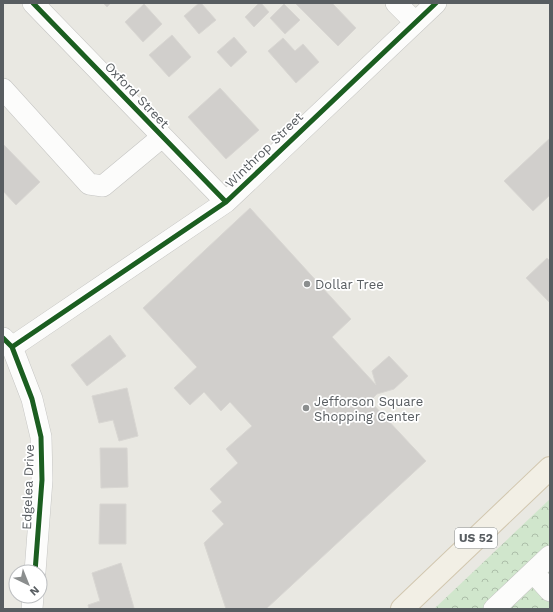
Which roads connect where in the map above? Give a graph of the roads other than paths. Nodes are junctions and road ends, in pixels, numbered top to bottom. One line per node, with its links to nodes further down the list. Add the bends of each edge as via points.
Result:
1 (33, 3): 6 (street, Oxford Street)
2 (396, 3): 4 (street)
3 (436, 3): 4 (street, Winthrop Street)
4 (415, 22): 7 (street, Winthrop Street)
5 (3, 89): 6 (street, via 89,184 103,186)
6 (162, 137): 7 (street, Oxford Street)
7 (226, 202): 8 (street, Winthrop Street)
8 (7, 343): 11 (street, Edgelea Drive, via 32,399 41,437 42,480)
9 (550, 468): 14 (main road, US 52)
10 (550, 556): 12 (street)
11 (36, 564)
12 (532, 572): 13 (street); 15 (street)
13 (550, 591)
14 (402, 609)
15 (494, 609)

